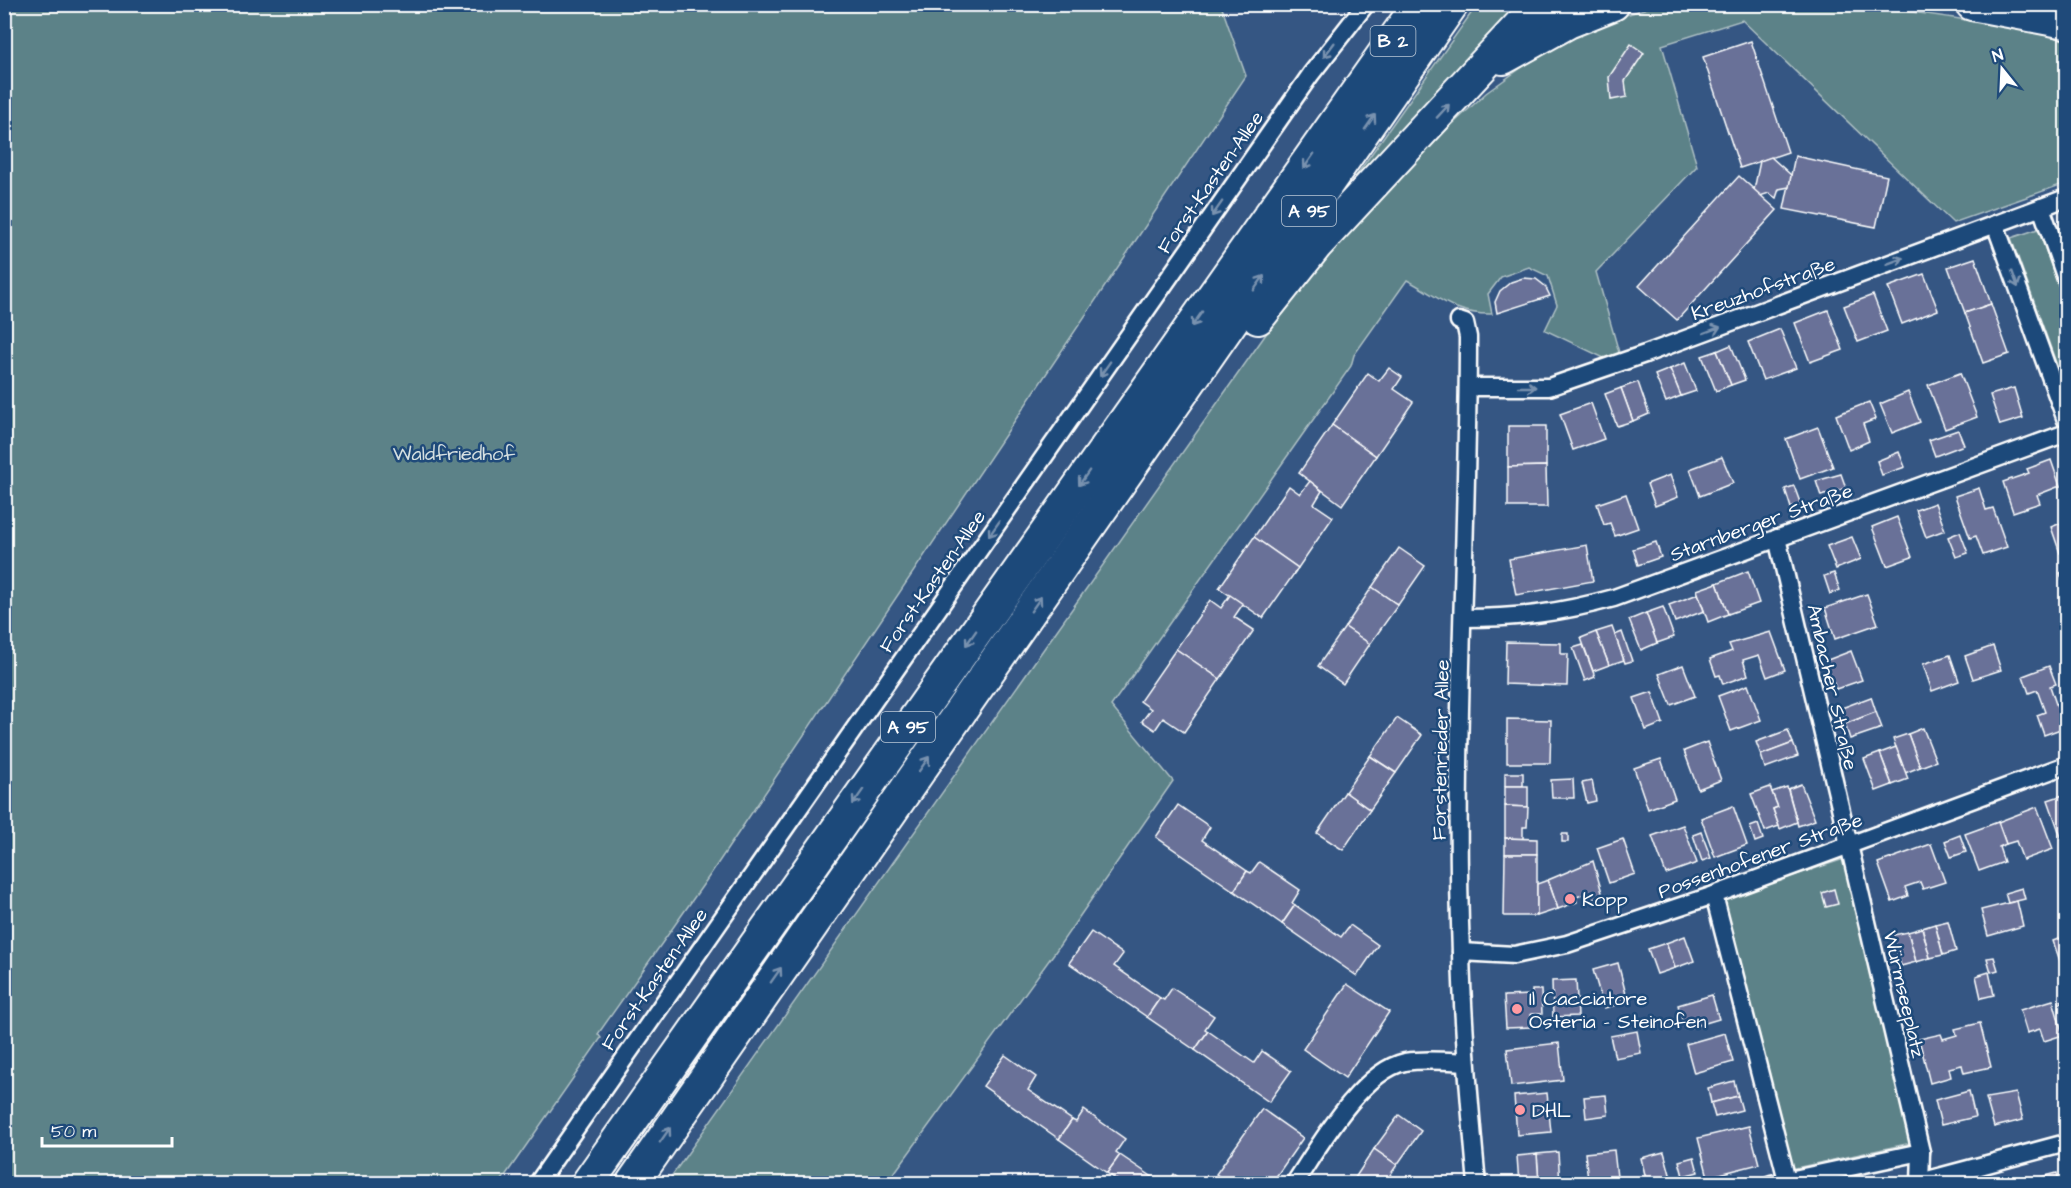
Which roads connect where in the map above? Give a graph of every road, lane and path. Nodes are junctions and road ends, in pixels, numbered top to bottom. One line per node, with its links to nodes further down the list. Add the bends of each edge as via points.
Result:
1 (1366, 4): 31 (street, Forst-Kasten-Allee, one-way to 31, via 1304,84)
2 (1395, 4): 10 (highway)
3 (1419, 4): 10 (highway, B 2)
4 (1452, 4): 17 (highway, A 95, one-way to 4)
5 (1540, 4): 9 (highway)
6 (1613, 4): 9 (highway, via 1512,51)
7 (1972, 4): 8 (highway)
8 (2067, 22)
9 (1475, 77): 17 (highway, one-way to 9, via 1210,379 1316,245)
10 (1367, 78): 32 (highway, A 95, one-way to 32)
11 (2067, 198): 12 (street, Kreuzhofstraße)
12 (2041, 207): 13 (street, Kreuzhofstraße); 14 (street)
13 (1995, 224): 16 (street, Kreuzhofstraße, one-way to 13, via 1549,387); 18 (street, one-way to 18)
14 (2067, 279)
15 (1459, 321): 16 (street, Forstenrieder Allee, via 1468,330)
16 (1468, 387): 21 (street, Forstenrieder Allee)
17 (1167, 417): 33 (highway, A 95, one-way to 17)
18 (2067, 420)
19 (2067, 433): 20 (street, Starnberger Straße)
20 (1777, 538): 21 (street, Starnberger Straße, via 1566,612 1520,618); 23 (street, Ambacher Straße)
21 (1463, 618): 25 (street, Forstenrieder Allee)
22 (2067, 765): 23 (street, Possenhofener Straße)
23 (1849, 845): 24 (street, Possenhofener Straße); 28 (street, Würmseeplatz)
24 (1714, 895): 25 (street, Possenhofener Straße, via 1567,944 1514,955); 29 (street)
25 (1461, 952): 26 (street, Forstenrieder Allee)
26 (1466, 1062): 34 (street, via 1405,1062 1389,1069 1357,1093); 35 (street, Forstenrieder Allee)
27 (2067, 1143): 30 (street)
28 (1921, 1152): 29 (street); 30 (street, Würmseeplatz)
29 (1779, 1182)
30 (1920, 1183)
31 (537, 1184)
32 (587, 1184)
33 (632, 1184)
34 (1294, 1184)
35 (1477, 1184)

